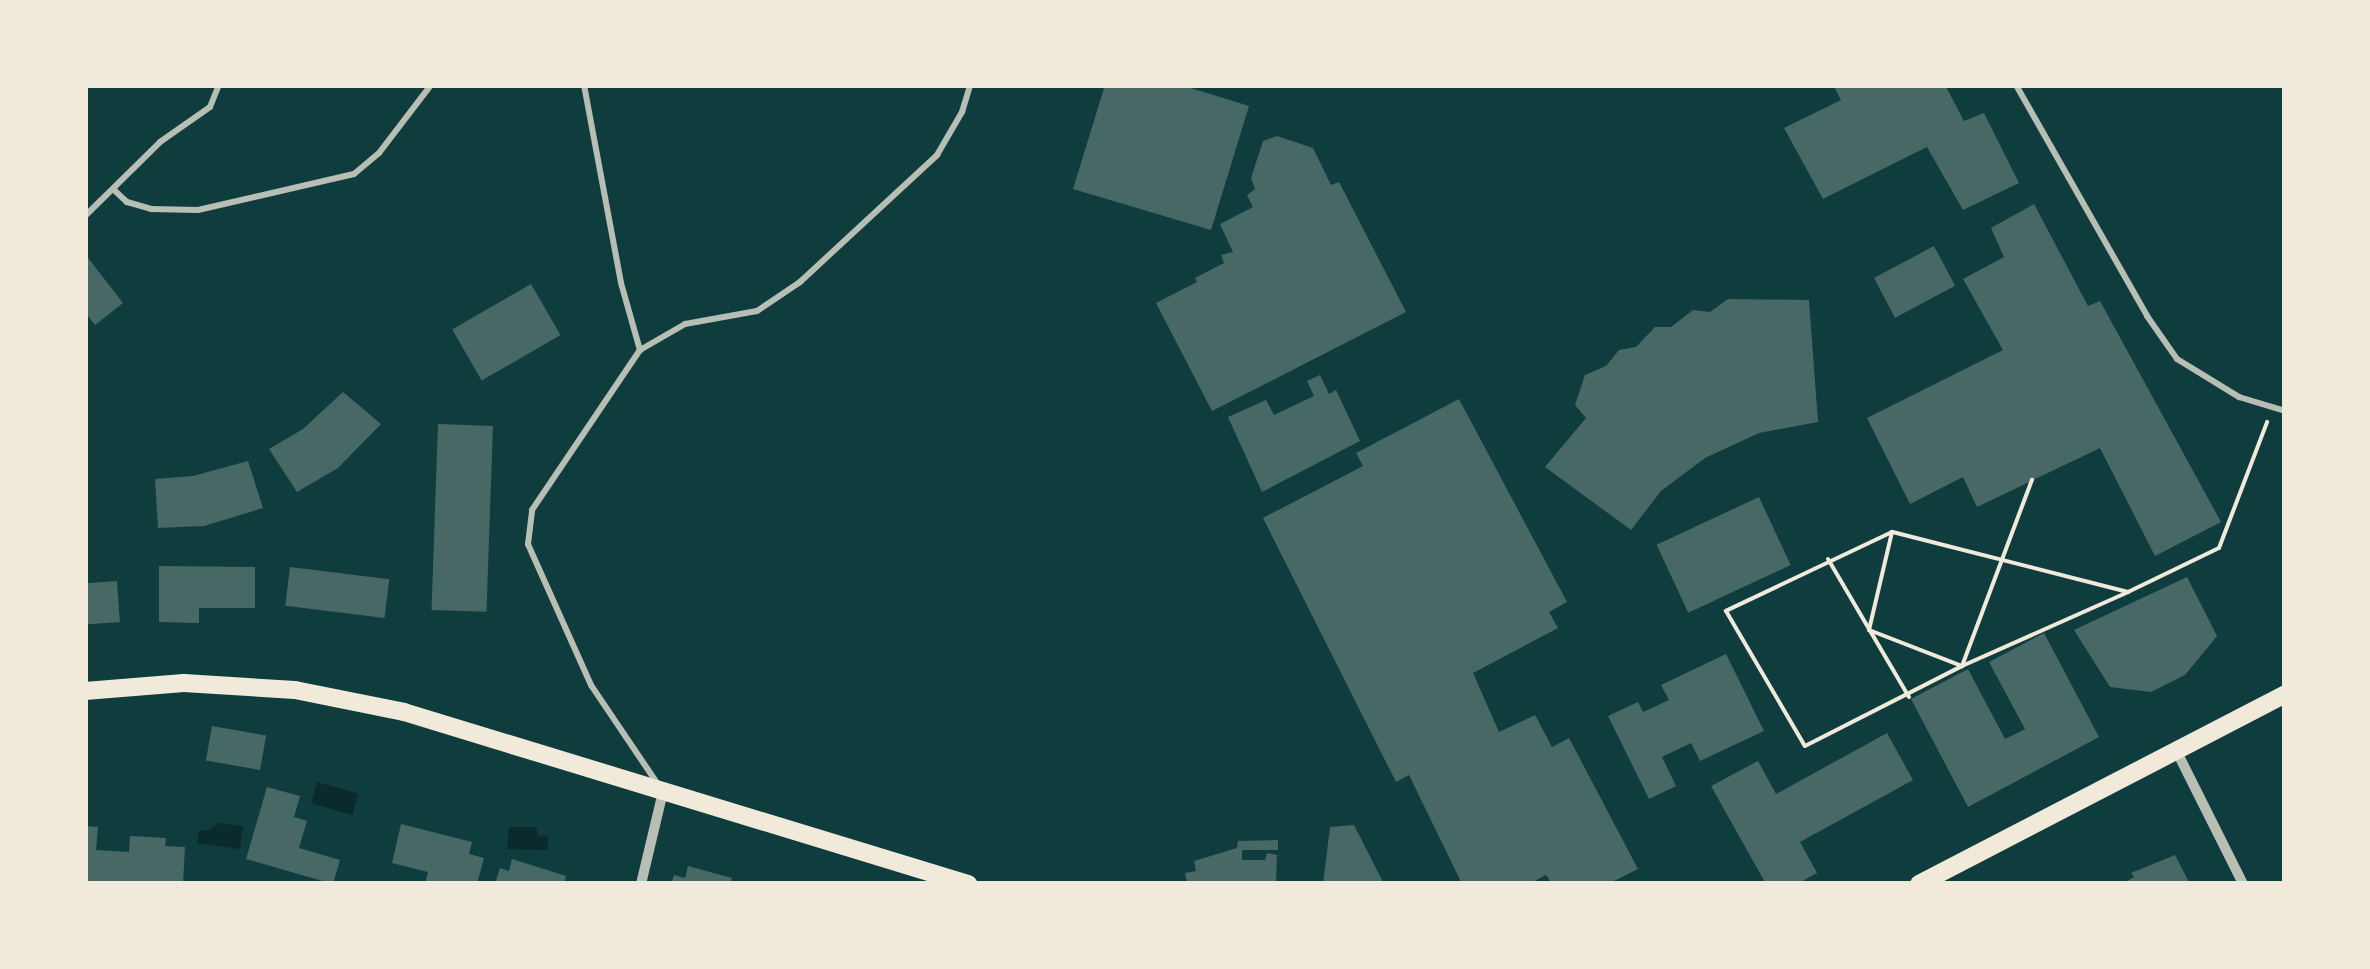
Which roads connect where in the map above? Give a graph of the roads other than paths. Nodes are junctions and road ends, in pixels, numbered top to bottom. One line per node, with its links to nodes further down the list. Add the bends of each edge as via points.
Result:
1 (219, 85): 6 (lane, via 210,107 160,142)
2 (431, 85): 6 (lane, via 379,153 354,174 198,210 151,209)
3 (584, 85): 8 (lane)
4 (970, 85): 8 (lane, via 937,155 800,282 756,311 685,324)
5 (2016, 85): 9 (lane, via 2146,316 2178,359 2205,380)
6 (113, 189): 7 (lane)
7 (85, 216)
8 (640, 350): 13 (lane, via 535,504 527,530 590,685)
9 (2285, 411)
10 (85, 692): 13 (main road, via 184,683 295,690 404,712)
11 (2285, 694): 12 (main road)
12 (2176, 750): 16 (main road); 17 (street)
13 (663, 792): 14 (street); 15 (main road)
14 (641, 884)
15 (968, 884)
16 (1920, 884)
17 (2243, 884)

